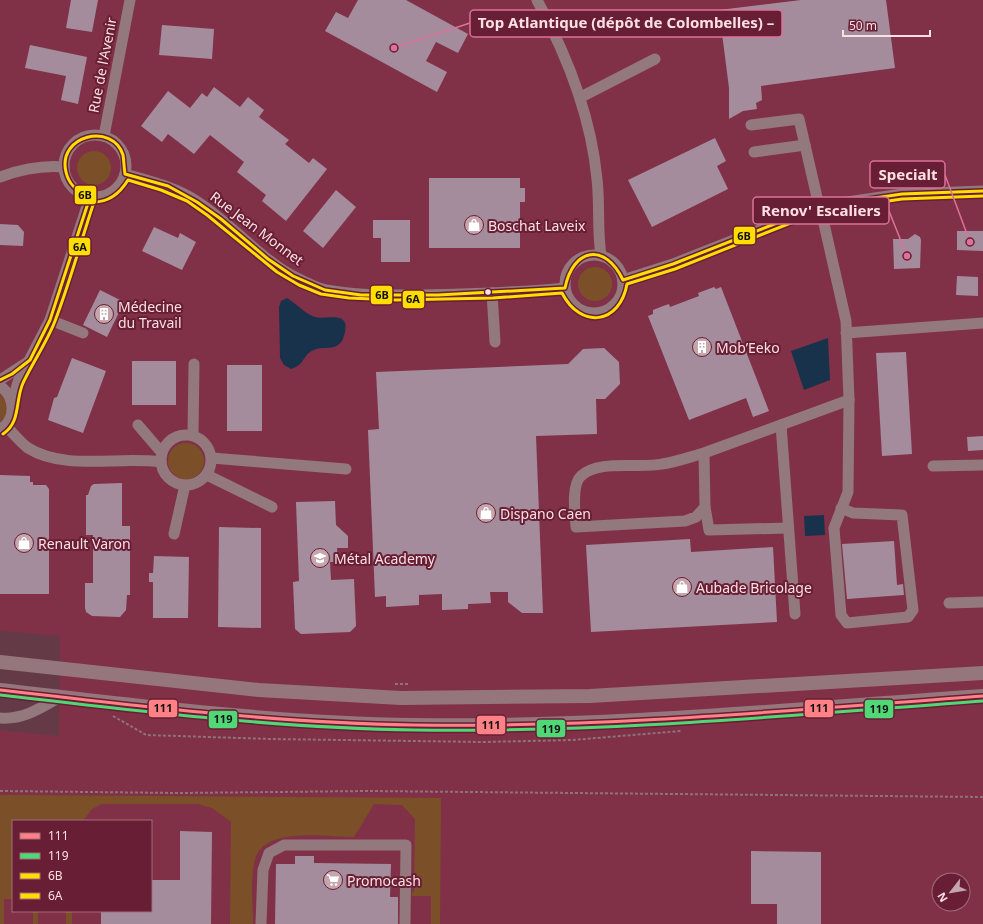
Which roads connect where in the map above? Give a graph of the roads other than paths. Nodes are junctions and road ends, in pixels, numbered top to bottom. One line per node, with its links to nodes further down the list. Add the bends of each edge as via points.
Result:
1 (130, 0): 6 (street, Rue de l'Avenir)
2 (537, 0): 4 (street, via 558,38)
3 (655, 60): 4 (street)
4 (580, 97): 15 (street, via 597,179 598,237)
5 (751, 125): 7 (street, via 798,119)
6 (104, 136): 9 (street, via 87,136 77,141 68,149); 10 (street, via 114,142 122,152 126,162)
7 (805, 145): 8 (street); 14 (street)
8 (754, 152)
9 (64, 167): 11 (street, via 32,167); 13 (street, via 71,187 80,194)
10 (125, 174): 13 (street, via 115,190 106,195); 18 (street, Rue Jean Monnet, via 168,186 198,202 268,259 293,276 325,290 361,295)
11 (0, 177)
12 (983, 191): 14 (street, via 902,194)
13 (90, 197): 19 (street)
14 (819, 206): 16 (street, via 673,264); 21 (street, via 846,321)
15 (601, 255): 16 (street, via 612,260); 17 (street, via 590,254 579,258 570,266 565,276)
16 (623, 280): 17 (street, via 617,302 609,309 598,313 586,312 576,307 568,298)
17 (565, 288): 18 (street, Rue Jean Monnet)
18 (492, 293): 23 (street)
19 (50, 320): 22 (street); 24 (street)
20 (983, 323): 21 (street)
21 (846, 332): 28 (street)
22 (83, 333)
23 (495, 342)
24 (30, 360): 26 (street); 29 (street, via 18,382)
25 (194, 364): 33 (street)
26 (0, 380)
27 (0, 386): 29 (street, via 8,393)
28 (849, 400): 30 (street); 44 (street, via 848,492)
29 (12, 402): 32 (street, via 12,414)
30 (781, 424): 34 (street); 45 (street)
31 (138, 425): 35 (street)
32 (3, 428): 35 (street, via 26,447 57,460 143,460)
33 (193, 435): 35 (street, via 177,436 165,445); 36 (street, via 206,444)
34 (704, 453): 43 (street); 43 (street, via 661,465 602,467 588,471 580,476 575,490 576,527 685,521 696,517)
35 (161, 457): 41 (street, via 162,469 171,480)
36 (212, 458): 39 (street); 40 (street, via 211,467)
37 (983, 465): 38 (street)
38 (933, 466)
39 (346, 469)
40 (206, 475): 41 (street, via 193,484); 42 (street)
41 (185, 485): 46 (street)
42 (272, 507)
43 (705, 507): 45 (street, via 709,530)
44 (841, 508): 44 (street, via 834,528 841,615 847,623 908,618 913,610 902,515 853,513)
45 (788, 528): 49 (street)
46 (174, 534)
47 (983, 602): 48 (street)
48 (949, 604)
49 (795, 614)
50 (0, 662): 51 (main road, via 259,690 408,698 590,696)
51 (983, 673)
52 (0, 690): 54 (main road)
53 (983, 696): 54 (main road, via 540,725 413,725 279,720)
54 (60, 697): 55 (street, via 22,717)
55 (0, 718)
56 (405, 923): 57 (street, via 406,845 284,845 268,853 263,870)
57 (261, 924)

